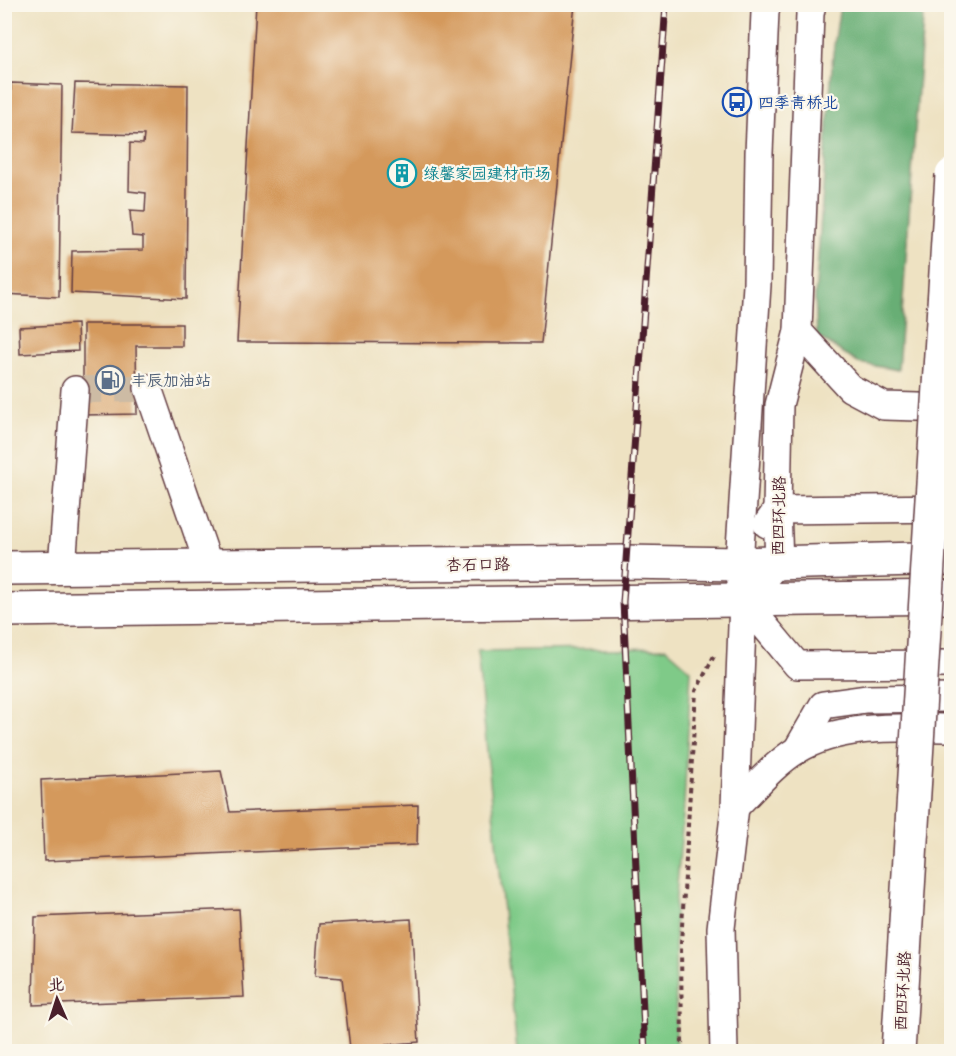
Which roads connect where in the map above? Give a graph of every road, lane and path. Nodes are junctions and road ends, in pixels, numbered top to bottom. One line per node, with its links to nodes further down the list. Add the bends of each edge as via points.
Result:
1 (767, 4): 4 (street, 西四环北路)
2 (812, 4): 5 (street, 西四环北路)
3 (951, 175): 29 (main road, 西四环北路, bridge)
4 (757, 285): 8 (street); 14 (street, 西四环北路)
5 (798, 332): 8 (street, 西四环北路); 9 (street, via 850,388 884,406)
6 (148, 388): 15 (street)
7 (75, 390): 17 (street)
8 (779, 405): 11 (street, 西四环北路)
9 (951, 408)
10 (951, 508): 11 (street)
11 (777, 510): 13 (street, 西四环北路); 14 (street)
12 (951, 558): 13 (main road, 杏石口路)
13 (779, 562): 14 (main road, 杏石口路); 19 (street, 西四环北路)
14 (739, 564): 15 (main road, 杏石口路); 19 (street, 西四环北路)
15 (209, 566): 17 (main road, 杏石口路)
16 (4, 568): 17 (main road, 杏石口路)
17 (62, 568)
18 (951, 597): 19 (main road)
19 (743, 600): 20 (main road); 22 (street, via 797,664); 26 (street)
20 (4, 610)
21 (717, 651): 27 (path, via 696,691 681,944)
22 (951, 664)
23 (951, 698): 25 (street, via 866,699 823,705)
24 (951, 728): 25 (street, via 864,729)
25 (797, 750): 26 (street)
26 (735, 807): 28 (street, via 721,928)
27 (682, 1052)
28 (723, 1052)
29 (898, 1052)

